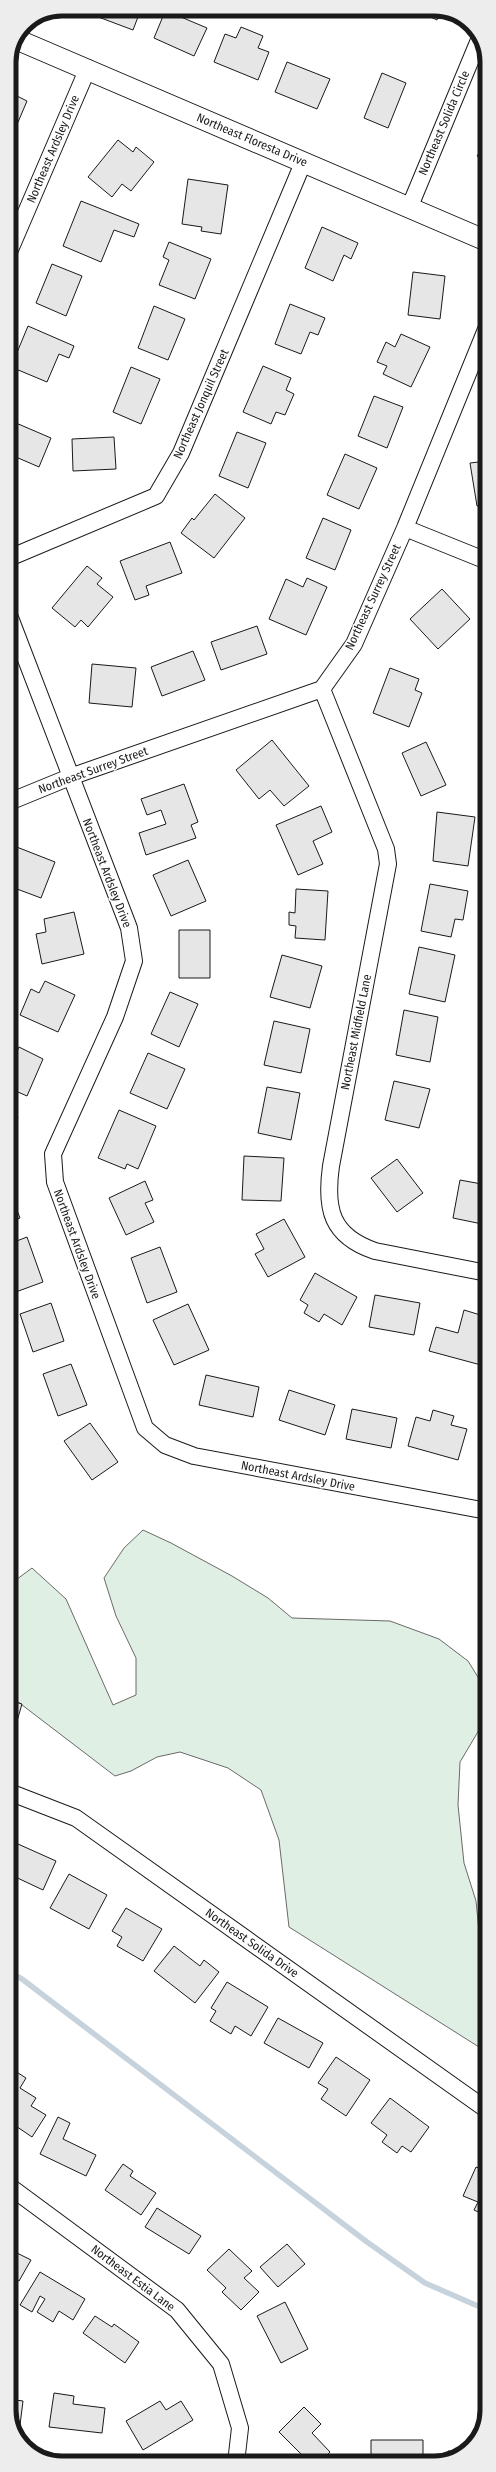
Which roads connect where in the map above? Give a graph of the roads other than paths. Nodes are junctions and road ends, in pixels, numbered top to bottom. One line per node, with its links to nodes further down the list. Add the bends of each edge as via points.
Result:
1 (22, 42): 3 (street, Northeast Floresta Drive)
2 (477, 45): 5 (street, Northeast Solida Circle)
3 (88, 68): 4 (street, Northeast Floresta Drive); 6 (street, Northeast Ardsley Drive)
4 (304, 163): 5 (street, Northeast Floresta Drive); 10 (street, Northeast Jonquil Street, via 181,453 156,496)
5 (410, 206): 7 (street, Northeast Floresta Drive)
6 (16, 236)
7 (480, 238)
8 (480, 344): 9 (street, Northeast Surrey Street)
9 (405, 528): 11 (street); 13 (street, Northeast Surrey Street, via 354,644)
10 (16, 555)
11 (480, 558)
12 (16, 634): 14 (street, Northeast Ardsley Drive)
13 (322, 688): 14 (street, Northeast Surrey Street); 16 (street, Northeast Midfield Lane, via 386,849 388,864 331,1166 328,1189 330,1212 341,1229 361,1246 375,1252)
14 (70, 778): 15 (street, Northeast Surrey Street); 17 (street, Northeast Ardsley Drive, via 129,928 134,961 115,1017 53,1154 55,1182 145,1428 165,1445 194,1456)
15 (16, 799)
16 (480, 1272)
17 (480, 1510)
18 (16, 1795): 19 (street, Northeast Solida Drive, via 76,1818)
19 (480, 2105)
20 (16, 2191): 21 (street, Northeast Estia Lane, via 177,2310 222,2364 240,2428)
21 (237, 2456)

